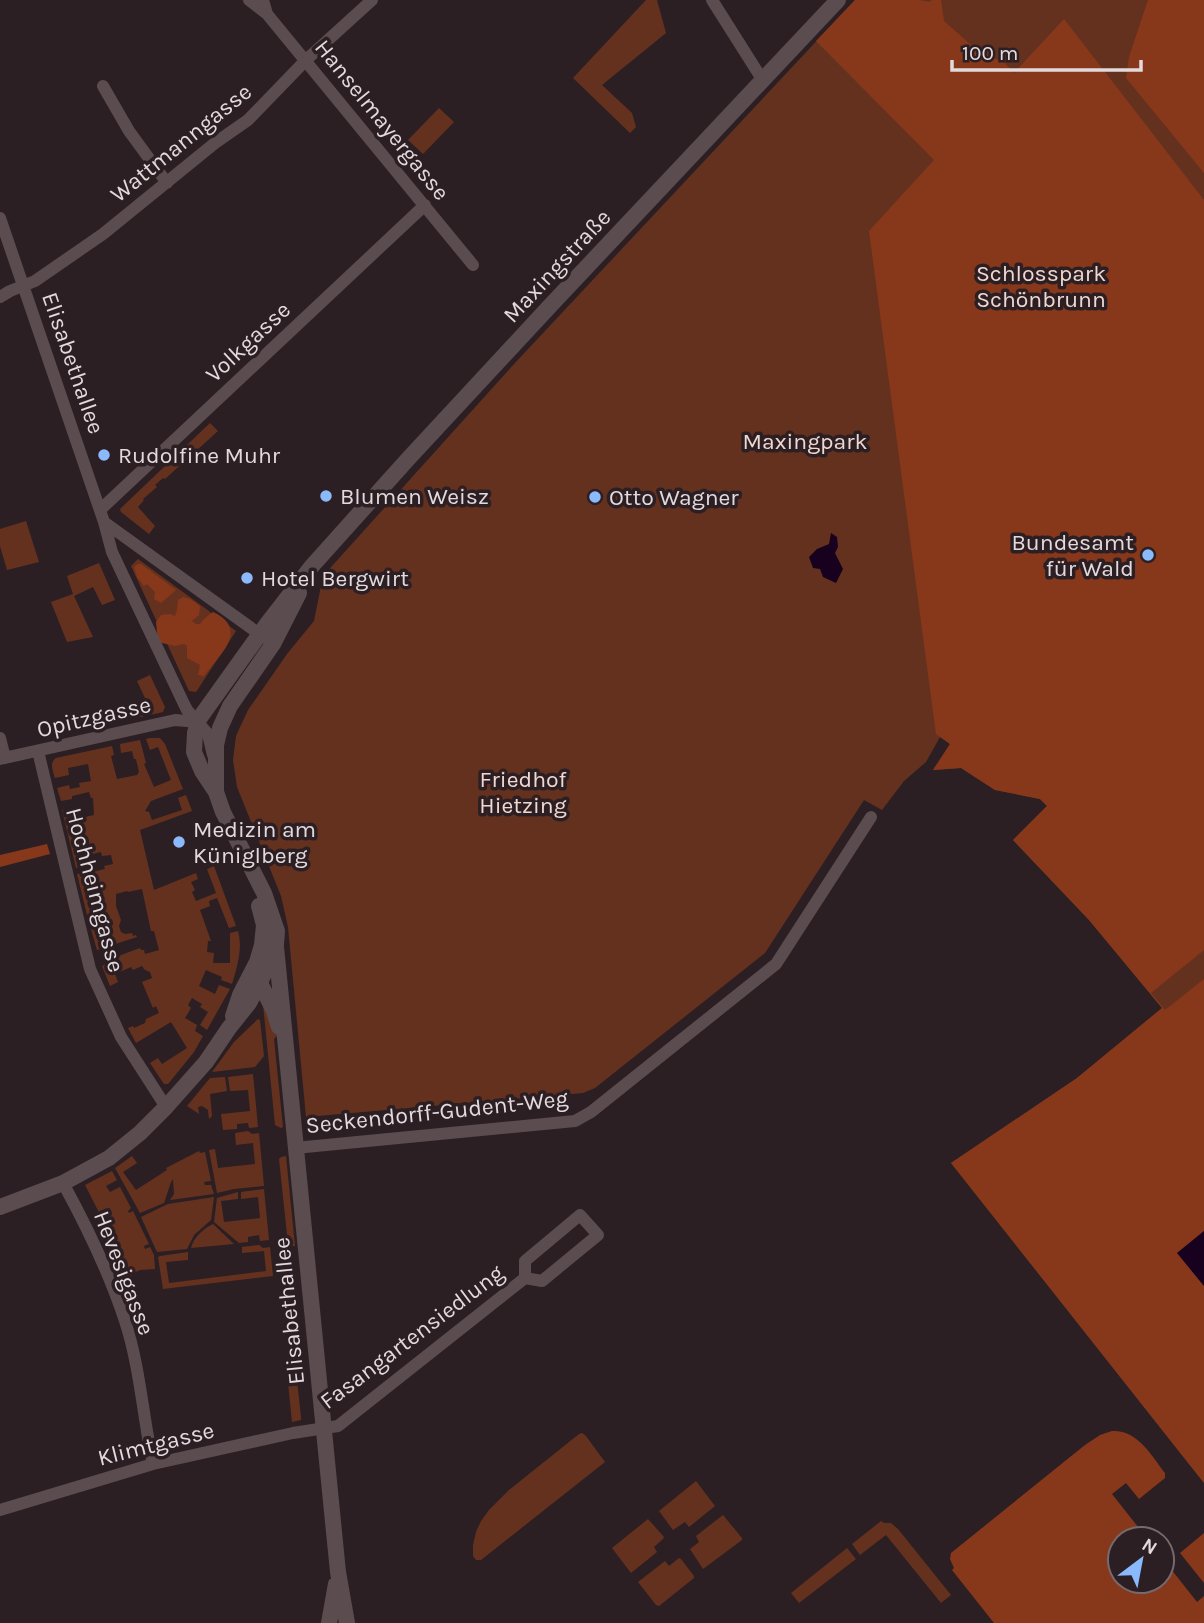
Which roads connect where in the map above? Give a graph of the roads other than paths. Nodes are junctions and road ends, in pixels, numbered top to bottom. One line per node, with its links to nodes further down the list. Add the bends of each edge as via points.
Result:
1 (249, 0): 6 (street)
2 (263, 0): 6 (street, Hanselmayergasse)
3 (372, 0): 7 (street, Wattmanngasse)
4 (712, 0): 8 (street)
5 (838, 0): 8 (street, Maxingstraße)
6 (267, 13): 7 (street, Hanselmayergasse)
7 (306, 60): 10 (street, Wattmanngasse, via 248,120); 11 (street, Hanselmayergasse)
8 (762, 79): 17 (street, Maxingstraße)
9 (103, 86): 10 (street)
10 (167, 183): 14 (street, Wattmanngasse, via 103,234)
11 (425, 205): 13 (street, Hanselmayergasse); 16 (street, Volkgasse)
12 (0, 218): 14 (street, Elisabethallee)
13 (473, 265)
14 (22, 286): 15 (street, Wattmanngasse); 16 (street, Elisabethallee)
15 (0, 297)
16 (102, 516): 18 (street); 21 (street, Elisabethallee, via 112,552 187,710)
17 (312, 566): 18 (street, Maxingstraße); 19 (street, Maxingstraße)
18 (260, 634): 19 (street); 21 (street, Maxingstraße)
19 (273, 644): 20 (street, Maxingstraße)
20 (230, 706): 21 (street); 25 (street, Maxingstraße, via 220,728)
21 (198, 722): 23 (street, Opitzgasse, via 175,720); 25 (street, Elisabethallee, via 208,734); 26 (street, via 194,752)
22 (0, 738): 24 (street)
23 (38, 751): 24 (street, Opitzgasse); 33 (street, Hochheimgasse, via 90,970 121,1037)
24 (2, 758)
25 (215, 763): 26 (street)
26 (216, 792): 28 (street)
27 (871, 817): 34 (street, Seckendorff-Gudent-Weg, via 776,964 583,1117 566,1123)
28 (246, 859): 29 (street, Elisabethallee, via 264,893 277,931); 30 (street, via 264,925)
29 (276, 944): 30 (street); 31 (street, Elisabethallee)
30 (259, 976): 31 (street, via 272,984); 32 (street, Elisabethallee); 33 (street, via 240,995 229,1028 206,1062)
31 (282, 999): 32 (street, Elisabethallee)
32 (285, 1046): 34 (street, Elisabethallee)
33 (166, 1107): 35 (street, via 109,1158)
34 (295, 1148): 38 (street, Elisabethallee)
35 (63, 1182): 36 (street); 39 (street, Hevesigasse, via 125,1321)
36 (0, 1207)
37 (525, 1278): 37 (street, Fasangartensiedlung, via 525,1261 580,1215 598,1236 542,1281); 38 (street, Fasangartensiedlung, via 338,1426)
38 (324, 1428): 39 (street, Klimtgasse); 41 (street, Elisabethallee)
39 (153, 1465): 40 (street, Klimtgasse)
40 (0, 1510)
41 (338, 1572): 42 (street, Elisabethallee); 43 (street, Elisabethallee)
42 (329, 1623)
43 (347, 1623)

